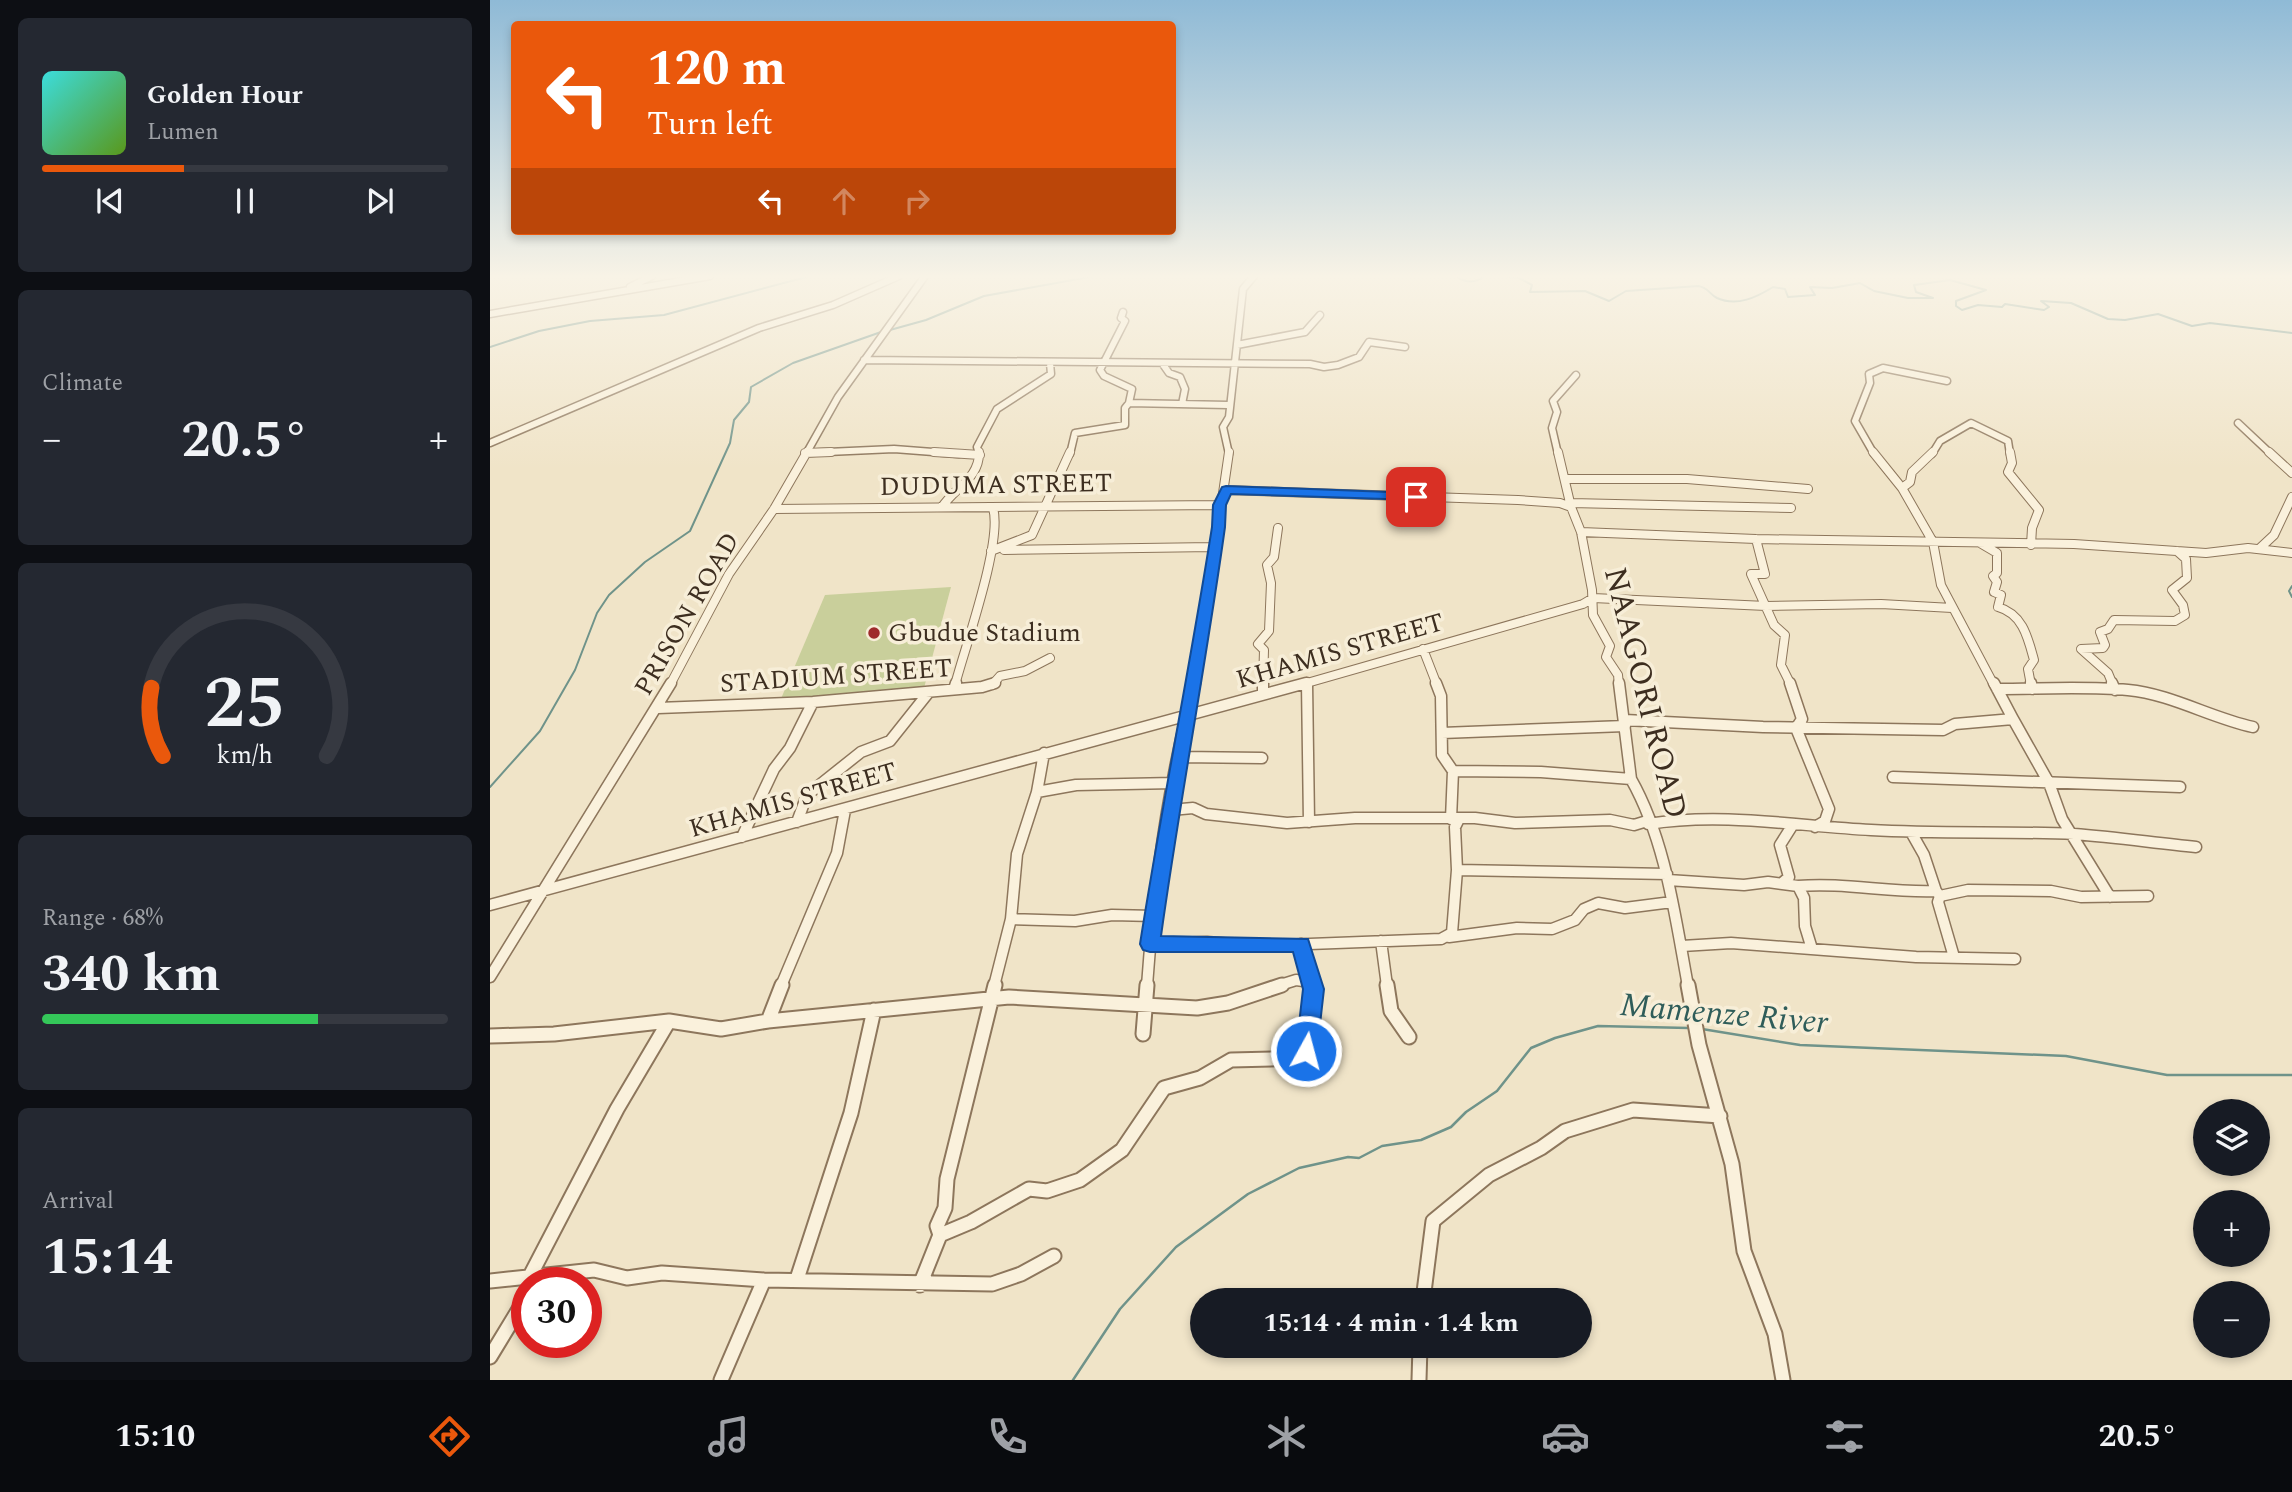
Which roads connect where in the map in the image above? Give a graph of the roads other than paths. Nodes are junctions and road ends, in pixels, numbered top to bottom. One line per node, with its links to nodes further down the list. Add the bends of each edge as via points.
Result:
1 (731, 340): 19 (street)
2 (878, 340): 8 (street, PRISON ROAD)
3 (1114, 340): 10 (street)
4 (1237, 340): 6 (street)
5 (1261, 340): 6 (street)
6 (1237, 345): 12 (street)
7 (1405, 347): 12 (street, via 1369,342 1359,357 1324,367)
8 (864, 360): 9 (street); 20 (street, PRISON ROAD)
9 (1050, 363): 10 (street); 21 (street, via 1051,374 1029,390 1019,391 988,418 977,447)
10 (1101, 363): 11 (street); 15 (street, via 1104,376 1132,389)
11 (1162, 363): 12 (street); 16 (street, via 1180,377 1185,390)
12 (1235, 364): 17 (street)
13 (1576, 375): 23 (street, NAAGORI ROAD, via 1553,401 1557,412 1552,428)
14 (1947, 381): 24 (street, via 1883,368 1869,374 1856,421 1877,459)
15 (1129, 403): 16 (street); 29 (street, via 1125,425 1075,433 1069,457)
16 (1182, 404): 17 (street)
17 (1228, 405): 26 (street, via 1229,417 1223,427)
18 (2238, 423): 22 (street)
19 (490, 443)
20 (805, 453): 21 (street, via 894,449); 34 (street, PRISON ROAD)
21 (980, 454): 31 (street, via 968,482)
22 (2292, 473)
23 (1565, 480): 25 (street, via 1596,477); 28 (street, NAAGORI ROAD)
24 (1902, 488): 38 (street); 40 (street, via 1940,441 1971,423 2008,442 2012,463 2008,472 2039,510)
25 (1808, 489)
26 (1226, 490): 28 (street); 30 (street)
27 (2292, 497): 42 (street, via 2282,510 2278,532)
28 (1571, 503): 33 (street); 36 (street, NAAGORI ROAD)
29 (1045, 505): 30 (street, DUDUMA STREET); 32 (street, DUDUMA STREET); 43 (street, via 1031,535)
30 (1219, 505): 41 (street)
31 (942, 507): 32 (street, DUDUMA STREET); 34 (street, DUDUMA STREET)
32 (993, 508): 43 (street)
33 (1791, 508)
34 (774, 509): 59 (street, PRISON ROAD, via 729,574)
35 (1278, 528): 57 (street, via 1274,557 1267,565 1269,634 1258,644 1264,650)
36 (1581, 532): 37 (street); 46 (street, NAAGORI ROAD)
37 (1756, 539): 38 (street); 47 (street, via 1765,574 1751,574)
38 (1933, 542): 39 (street); 48 (street, via 1941,585)
39 (1978, 542): 40 (street); 54 (street, via 1997,553 1993,590 2001,595 1998,607 2026,629 2034,660 2028,669)
40 (2031, 545): 44 (street)
41 (1213, 547): 43 (street); 60 (street, via 1195,684)
42 (2259, 549): 44 (street); 45 (street)
43 (991, 551): 52 (street)
44 (2176, 551): 55 (street, via 2186,559 2187,578 2172,590 2185,615 2175,621 2114,620 2100,632 2103,648 2081,649 2108,673)
45 (2292, 553)
46 (1593, 598): 47 (street, KHAMIS STREET); 49 (street, KHAMIS STREET); 62 (street, NAAGORI ROAD, via 1595,624 1610,646 1606,657 1618,675)
47 (1766, 606): 48 (street, KHAMIS STREET); 64 (street, via 1786,642 1781,665 1797,695 1802,719)
48 (1952, 608): 53 (street)
49 (1423, 649): 51 (street, KHAMIS STREET); 65 (street, via 1441,696)
50 (1050, 658): 52 (street, STADIUM STREET, via 1025,671 1000,676 988,686)
51 (1307, 682): 57 (street, KHAMIS STREET); 80 (street)
52 (954, 689): 56 (street, STADIUM STREET)
53 (1997, 689): 54 (street); 61 (street)
54 (2032, 689): 55 (street)
55 (2115, 690): 63 (street, via 2171,700 2219,720)
56 (929, 692): 58 (street, STADIUM STREET); 79 (street, via 890,741 861,752 807,795)
57 (1263, 694): 60 (street, KHAMIS STREET)
58 (813, 702): 59 (street, STADIUM STREET); 86 (street)
59 (658, 708): 92 (street, PRISON ROAD)
60 (1185, 716): 66 (street, KHAMIS STREET); 67 (street)
61 (2013, 719): 64 (street, via 1955,724 1943,730); 73 (street)
62 (1625, 723): 64 (street); 65 (street); 71 (street, NAAGORI ROAD)
63 (2253, 727)
64 (1797, 728): 83 (street, via 1829,808 1825,821)
65 (1442, 733): 69 (street, via 1442,755)
66 (1044, 753): 75 (street); 76 (street, KHAMIS STREET)
67 (1181, 757): 68 (street); 72 (street)
68 (1262, 758)
69 (1453, 771): 71 (street); 78 (street)
70 (1893, 777): 73 (street)
71 (1631, 779): 81 (street, NAAGORI ROAD)
72 (1174, 783): 75 (street, via 1076,785); 77 (street)
73 (2049, 783): 74 (street); 85 (street)
74 (2180, 787)
75 (1037, 792): 99 (street, via 1017,854)
76 (845, 810): 79 (street, KHAMIS STREET); 114 (street, via 837,853)
77 (1171, 810): 80 (street, via 1194,808 1219,816); 98 (street)
78 (1455, 819): 80 (street); 81 (street); 88 (street)
79 (796, 822): 86 (street, KHAMIS STREET)
80 (1309, 822)
81 (1647, 822): 82 (street, via 1753,820); 89 (street, NAAGORI ROAD)
82 (1792, 826): 83 (street); 90 (street, via 1780,845 1789,877)
83 (1815, 827): 84 (street)
84 (1911, 832): 85 (street); 93 (street)
85 (2070, 834): 87 (street); 95 (street)
86 (742, 837): 92 (street, KHAMIS STREET)
87 (2196, 847)
88 (1457, 870): 89 (street); 100 (street)
89 (1668, 877): 90 (street, via 1744,885); 96 (street, NAAGORI ROAD)
90 (1782, 883): 91 (street)
91 (1798, 886): 93 (street, via 1872,886); 105 (street, via 1804,894 1804,920)
92 (547, 889): 97 (street, KHAMIS STREET); 108 (street, PRISON ROAD)
93 (1938, 894): 95 (street, via 2051,891); 106 (street)
94 (2148, 896): 95 (street)
95 (2110, 897)
96 (1672, 902): 100 (street, via 1625,908 1598,903 1584,909 1576,920 1552,929 1517,928); 104 (street, NAAGORI ROAD)
97 (490, 905)
98 (1154, 916): 99 (street); 102 (street)
99 (1011, 919): 110 (street)
100 (1449, 937): 101 (street)
101 (1381, 941): 103 (street); 117 (street, via 1391,1011)
102 (1150, 944): 103 (street); 111 (street)
103 (1301, 944): 109 (street)
104 (1682, 946): 105 (street, via 1731,943); 118 (street, NAAGORI ROAD, via 1699,1045)
105 (1812, 948): 106 (street)
106 (1954, 957): 107 (street)
107 (2015, 959)
108 (490, 978)
109 (1311, 982): 111 (street, via 1296,980 1228,1003 1197,1008); 119 (street, via 1306,1058 1231,1060 1200,1079 1169,1086 1157,1096 1122,1150 1080,1180 1047,1191 1029,1189)
110 (990, 999): 111 (street); 112 (street); 119 (street, via 947,1179 945,1208 937,1226)
111 (1145, 1003): 115 (street)
112 (874, 1010): 114 (street); 123 (street, via 865,1067)
113 (670, 1021): 114 (street, via 721,1029); 116 (street); 121 (street, via 617,1109)
114 (768, 1021)
115 (1143, 1034)
116 (490, 1036)
117 (1409, 1037)
118 (1720, 1116): 128 (street, via 1633,1110 1565,1130 1541,1148 1515,1159 1433,1222); 134 (street, NAAGORI ROAD, via 1736,1182 1744,1251 1775,1334)
119 (940, 1235): 127 (street)
120 (1054, 1256): 127 (street, via 992,1284)
121 (540, 1267)
122 (602, 1272): 124 (street, via 627,1278 662,1273)
123 (797, 1279): 124 (street); 127 (street)
124 (764, 1280): 132 (street)
125 (490, 1281): 126 (street)
126 (511, 1281)
127 (920, 1285)
128 (1425, 1288)
129 (511, 1322): 130 (street)
130 (490, 1357)
131 (1420, 1358): 133 (street)
132 (721, 1380)
133 (1419, 1380)
134 (1783, 1380)

